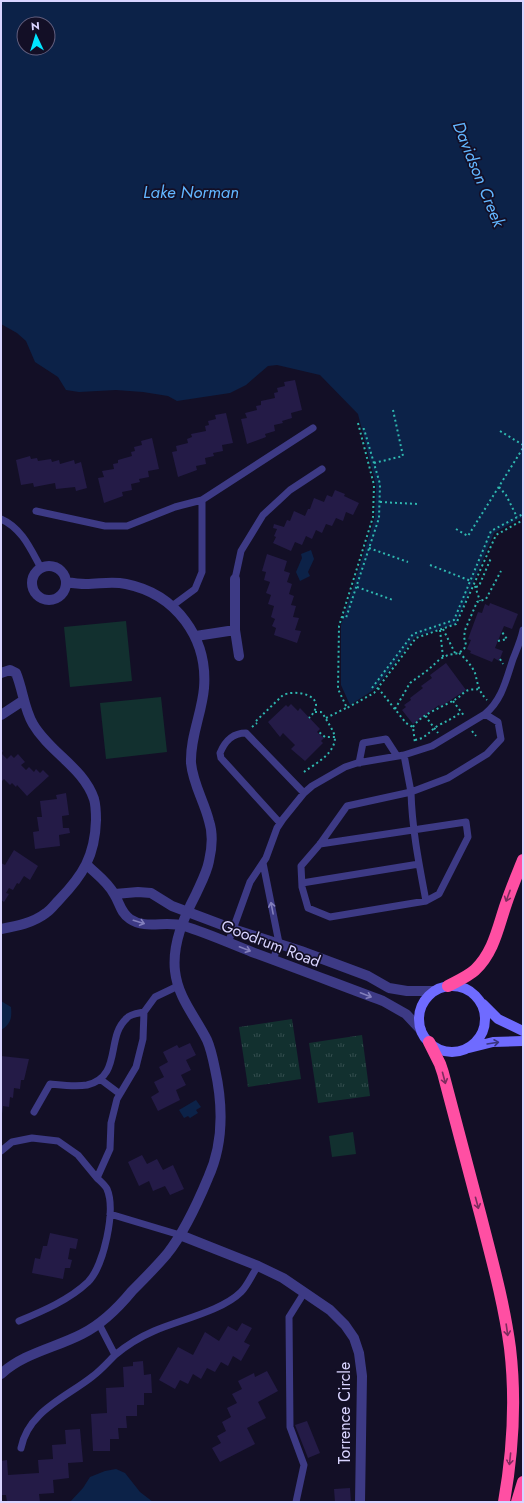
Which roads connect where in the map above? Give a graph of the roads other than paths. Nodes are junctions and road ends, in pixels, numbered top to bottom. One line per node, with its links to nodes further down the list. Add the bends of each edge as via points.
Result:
1 (313, 428): 3 (lane)
2 (322, 469): 7 (lane, via 290,490 263,515 241,551)
3 (202, 500): 4 (lane, via 175,507 127,526 106,526); 9 (lane, via 202,572 195,589)
4 (36, 511)
5 (1, 519): 6 (lane, via 22,535)
6 (41, 568): 8 (street, via 58,569); 8 (street, via 33,576 32,582 40,597 55,599 63,592)
7 (235, 579): 10 (street)
8 (66, 582): 9 (street, via 128,584 157,596)
9 (172, 606): 12 (street)
10 (235, 630): 12 (street); 13 (street)
11 (523, 630): 16 (lane, via 502,693)
12 (196, 636): 32 (street, via 203,663 204,688 192,741 191,763 196,786 210,821 212,840 210,859)
13 (239, 656)
14 (1, 673): 15 (street, via 10,670 16,673)
15 (24, 700): 17 (street); 28 (street, via 34,725 56,752 84,779 94,798 96,827)
16 (485, 714): 18 (lane, via 432,746); 20 (lane, via 498,722 501,738 487,754 448,778)
17 (1, 715)
18 (400, 756): 19 (lane); 19 (lane, via 386,739 363,743); 20 (lane)
19 (358, 763): 21 (lane, via 335,772)
20 (411, 792): 23 (lane); 24 (lane, via 347,806)
21 (304, 793): 22 (lane); 22 (lane, via 246,734 238,733 231,736 224,744 220,753 221,758)
22 (280, 823): 26 (lane)
23 (413, 830): 24 (lane); 27 (lane); 31 (lane, via 466,822 468,837 440,894)
24 (320, 844): 29 (lane, via 301,866)
25 (523, 860): 40 (highway, one-way to 40, via 491,950 475,970)
26 (263, 863): 35 (lane, via 250,882); 37 (lane, one-way to 26)
27 (419, 864): 29 (lane); 31 (lane)
28 (87, 866): 30 (street, Goodrum Road); 34 (street, via 47,913 23,925)
29 (302, 883): 31 (lane, via 308,908 330,917)
30 (115, 894): 32 (street, Goodrum Road, via 151,893); 33 (street, Goodrum Road, one-way to 33, via 121,910 135,922 148,925)
31 (426, 901)
32 (187, 912): 33 (street); 35 (street, Goodrum Road)
33 (182, 925): 36 (street, Goodrum Road); 39 (street, via 174,958)
34 (1, 929)
35 (233, 929): 36 (lane); 37 (street, Goodrum Road)
36 (228, 942): 38 (street, Goodrum Road, one-way to 38)
37 (279, 942): 38 (lane); 41 (street, Goodrum Road, via 368,976 388,988)
38 (273, 960): 44 (street, Goodrum Road, one-way to 44, via 392,1005 406,1014)
39 (178, 986): 43 (lane, via 155,997); 55 (street, via 183,1001 212,1053 218,1083 221,1121 216,1157 209,1177)
40 (448, 986): 41 (main road); 42 (main road, via 470,990)
41 (434, 991): 44 (main road, via 428,995 420,1008)
42 (480, 1001): 45 (main road, via 498,1018); 48 (main road, via 485,1015 483,1029 476,1042)
43 (144, 1012): 49 (lane, via 127,1017 117,1030 111,1062 106,1074); 50 (lane, via 143,1038 136,1067)
44 (421, 1030): 47 (main road)
45 (523, 1031)
46 (523, 1041): 48 (main road, one-way to 46, via 493,1042)
47 (429, 1042): 48 (main road, via 434,1047 448,1052); 66 (highway, one-way to 66, via 443,1073 506,1320 513,1400)
48 (463, 1050)
49 (100, 1079): 50 (lane); 51 (lane, via 79,1086 50,1084)
50 (120, 1094): 53 (lane, via 116,1100 111,1123 110,1149)
51 (34, 1112)
52 (1, 1151): 53 (lane, via 12,1142 32,1138 58,1141 78,1155)
53 (97, 1178): 54 (lane, via 106,1189 111,1205)
54 (110, 1214): 55 (lane); 58 (lane, via 105,1247 93,1276 77,1290 43,1311)
55 (180, 1235): 56 (street, Torrence Circle); 59 (street, via 137,1287)
56 (258, 1266): 57 (street, Torrence Circle); 60 (lane, via 241,1292 224,1303 129,1343)
57 (304, 1293): 64 (lane, via 289,1317 290,1427 304,1465); 65 (street, Torrence Circle, via 330,1310 345,1326 354,1338 359,1353 362,1376)
58 (19, 1321)
59 (99, 1324): 60 (lane); 61 (street, via 26,1356)
60 (115, 1354): 62 (lane, via 93,1376 49,1406 32,1424)
61 (1, 1373)
62 (21, 1448)
63 (523, 1482): 67 (highway)
64 (296, 1502)
65 (360, 1502)
66 (504, 1502)
67 (517, 1502)

